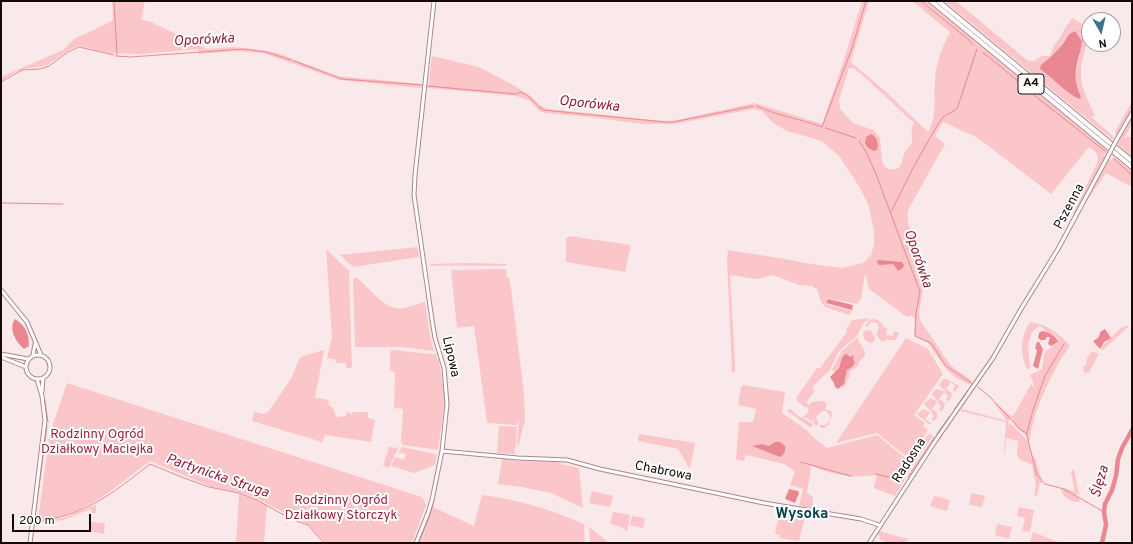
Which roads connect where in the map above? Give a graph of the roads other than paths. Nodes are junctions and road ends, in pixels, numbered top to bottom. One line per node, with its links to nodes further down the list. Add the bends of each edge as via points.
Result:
1 (434, 1): 19 (street, Lipowa, via 414,189 434,334 443,362 446,384 447,404)
2 (931, 1): 6 (highway, A4)
3 (938, 1): 5 (highway, A4)
4 (1132, 113): 17 (street, Pszenna, bridge, via 1058,249)
5 (1132, 161)
6 (1132, 167)
7 (1, 290): 8 (street, via 27,322)
8 (35, 342): 10 (street); 11 (street)
9 (1, 354): 13 (street)
10 (33, 355): 11 (street); 13 (street)
11 (40, 355): 15 (street, via 47,359 50,367 49,374)
12 (1, 357): 14 (street)
13 (28, 360): 14 (street)
14 (26, 366): 16 (street, via 30,375)
15 (43, 378): 16 (street); 18 (street)
16 (37, 379): 18 (street)
17 (971, 391): 20 (street, Radosna)
18 (42, 396): 21 (street, via 45,416)
19 (441, 452): 20 (street, Chabrowa, via 573,461 600,469 764,503 871,521); 22 (street, Lipowa, via 429,509)
20 (879, 525): 23 (street, Radosna)
21 (30, 543)
22 (416, 543)
23 (869, 543)

